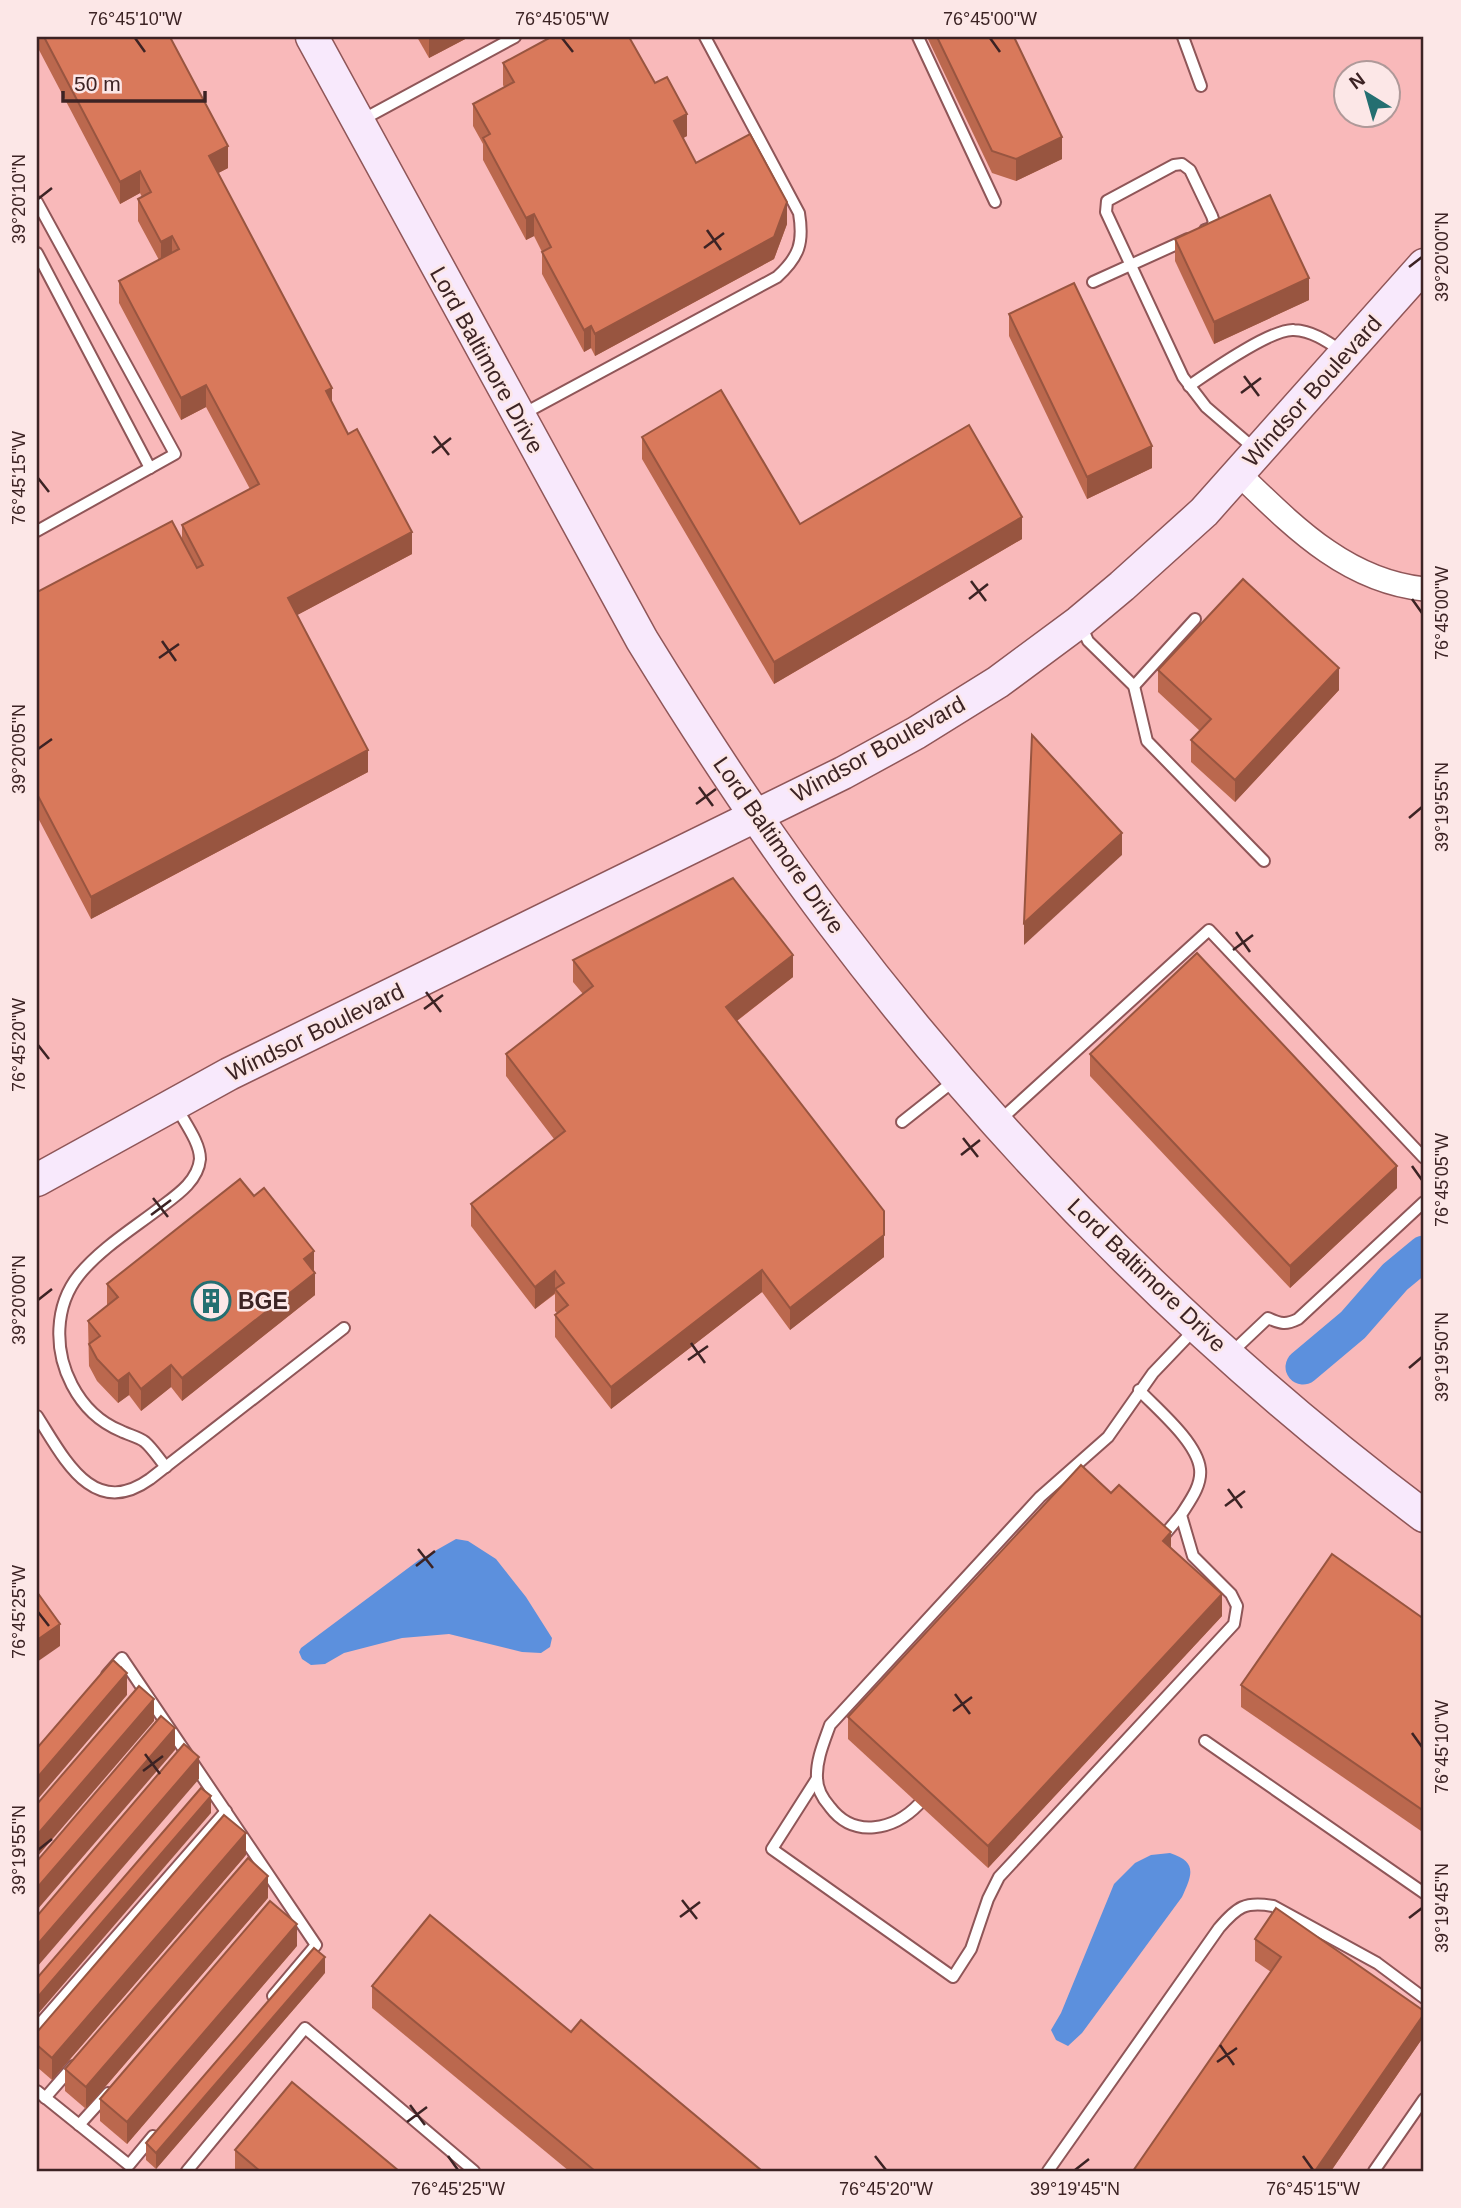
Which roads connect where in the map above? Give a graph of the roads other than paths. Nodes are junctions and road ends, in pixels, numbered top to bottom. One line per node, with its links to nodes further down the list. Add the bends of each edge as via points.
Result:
1 (312, 37): 7 (main road, Lord Baltimore Drive)
2 (515, 37): 7 (lane)
3 (705, 37): 16 (lane, via 799,213 799,251 777,277)
4 (918, 37): 9 (lane)
5 (1183, 37): 6 (lane)
6 (1201, 86)
7 (358, 123): 16 (main road, Lord Baltimore Drive)
8 (37, 202): 18 (lane, via 175,454)
9 (995, 202)
10 (37, 254): 18 (lane)
11 (1424, 265): 14 (main road, Windsor Boulevard)
12 (1130, 266): 12 (lane, via 1106,212 1107,201 1182,164 1190,170 1212,216 1211,228); 13 (lane); 15 (lane)
13 (1093, 282)
14 (1346, 353): 15 (lane, via 1315,334 1291,329 1228,358); 17 (main road, Windsor Boulevard)
15 (1189, 386): 17 (lane)
16 (518, 416): 24 (main road, Lord Baltimore Drive, via 642,640)
17 (1248, 463): 20 (street, via 1289,522 1327,553 1389,583); 22 (main road, Windsor Boulevard, via 1204,512)
18 (150, 468): 19 (lane)
19 (37, 531)
20 (1424, 589)
21 (1195, 619): 23 (lane)
22 (1079, 622): 23 (lane, via 1088,641); 24 (main road, Windsor Boulevard, via 916,733)
23 (1134, 686): 25 (lane, via 1147,740)
24 (755, 815): 26 (main road, Lord Baltimore Drive, via 830,921); 27 (main road, Windsor Boulevard)
25 (1264, 861)
26 (958, 1078): 28 (lane); 29 (main road, Lord Baltimore Drive)
27 (175, 1104): 31 (main road, Windsor Boulevard); 38 (lane, via 200,1150 194,1177 79,1275 66,1296 58,1340 72,1385 86,1406 100,1420 145,1442)
28 (902, 1122)
29 (997, 1123): 30 (lane, via 1209,930); 33 (main road, Lord Baltimore Drive, via 1134,1267)
30 (1424, 1158)
31 (37, 1180)
32 (1424, 1202): 35 (lane, via 1298,1319 1280,1324 1268,1318)
33 (1198, 1326): 35 (main road, Lord Baltimore Drive); 36 (lane)
34 (344, 1328): 38 (lane)
35 (1230, 1354): 40 (main road, Lord Baltimore Drive)
36 (1139, 1390): 39 (lane, via 1194,1450 1200,1470 1196,1491); 50 (lane, via 1108,1437 1040,1497 830,1726)
37 (37, 1416): 38 (lane, via 66,1463 95,1489 125,1493)
38 (166, 1467)
39 (1181, 1515): 41 (lane); 50 (lane, via 1193,1556 1237,1606 1234,1624 999,1877 971,1949 953,1977 772,1849)
40 (1424, 1517)
41 (1158, 1543)
42 (96, 1688): 43 (lane, via 122,1658)
43 (142, 1688): 44 (lane); 45 (lane)
44 (133, 1698)
45 (163, 1720): 46 (lane); 48 (lane)
46 (154, 1730)
47 (1205, 1741): 57 (lane)
48 (186, 1753): 49 (lane); 51 (lane)
49 (178, 1763)
50 (816, 1780): 53 (lane, via 835,1814 853,1826 872,1829 892,1824)
51 (207, 1784): 52 (lane); 54 (lane)
52 (198, 1794)
53 (919, 1804)
54 (226, 1811): 55 (lane); 62 (lane)
55 (256, 1855): 56 (lane); 58 (lane)
56 (246, 1866)
57 (1424, 1893)
58 (283, 1895): 59 (lane); 61 (lane, via 316,1945)
59 (274, 1906)
60 (1424, 1998): 71 (lane, via 1377,1964 1273,1906 1243,1905 1219,1928)
61 (263, 2008)
62 (37, 2027)
63 (82, 2056): 65 (lane)
64 (116, 2083): 68 (lane)
65 (41, 2095): 68 (lane)
66 (1424, 2099): 72 (lane)
67 (164, 2123): 68 (lane, via 129,2165)
68 (79, 2125)
69 (187, 2171): 70 (lane, via 304,2028)
70 (474, 2171)
71 (1048, 2171)
72 (1374, 2171)

